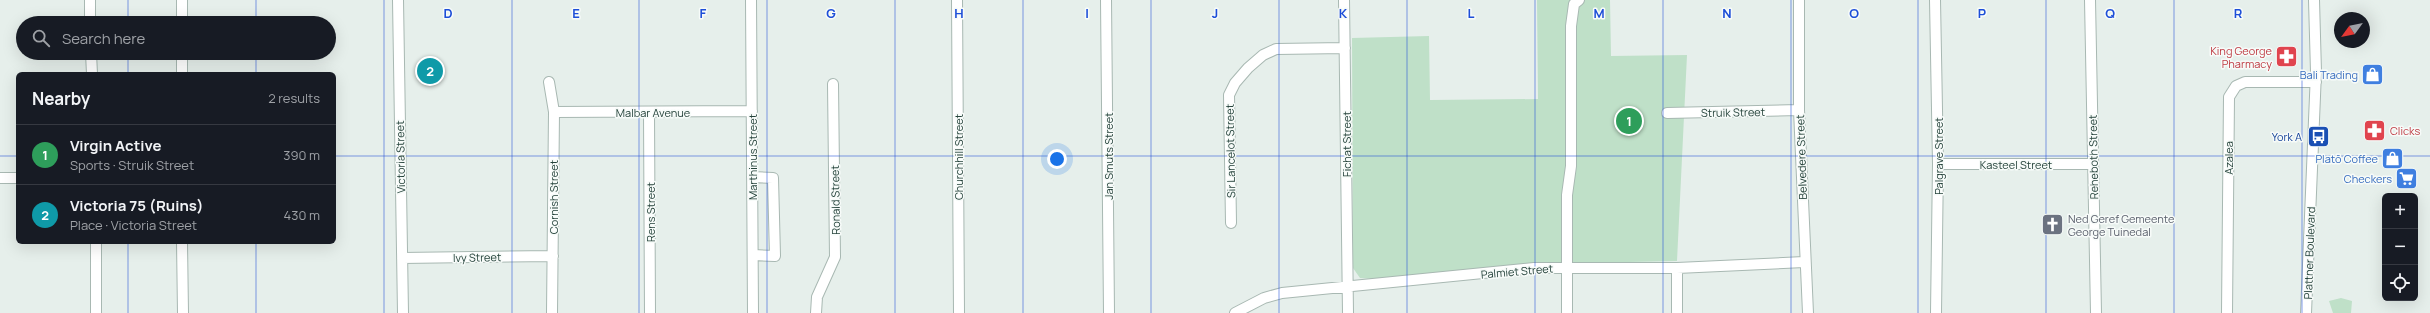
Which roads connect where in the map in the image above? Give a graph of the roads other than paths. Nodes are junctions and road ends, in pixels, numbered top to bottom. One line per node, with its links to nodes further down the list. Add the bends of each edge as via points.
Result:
1 (90, 0): 13 (street)
2 (182, 0): 14 (street)
3 (398, 0): 38 (street, Victoria Street)
4 (751, 0): 26 (street, Marthinus Street)
5 (957, 0): 50 (street, Churchhill Street)
6 (1106, 0): 51 (street, Jan Smuts Street)
7 (1344, 0): 15 (street, Fichat Street)
8 (1579, 0): 40 (street, via 1574,4 1571,26 1572,166 1567,195)
9 (1799, 0): 23 (street, Belvedere Street)
10 (1935, 0): 28 (street, Palgrave Street)
11 (2090, 0): 29 (street, Reheboth Street)
12 (2312, 0): 21 (street, Plattner Boulevard, via 2309,9)
13 (90, 16)
14 (182, 16)
15 (1345, 48): 33 (street, Sir Lancelot Street, via 1276,49 1263,56 1235,83 1229,96); 42 (street, Fichat Street)
16 (91, 60): 18 (street)
17 (182, 60): 19 (street)
18 (92, 72)
19 (182, 72)
20 (550, 82): 24 (street, Cornish Street)
21 (2312, 82): 59 (street, Azalea, via 2245,82 2236,86 2229,97); 60 (street, Plattner Boulevard, via 2313,177 2310,193)
22 (833, 84): 49 (street, Ronald Street, via 834,257 817,297)
23 (1799, 110): 27 (street, Struik Street); 39 (street, Belvedere Street)
24 (554, 112): 25 (street, Malbar Avenue); 37 (street, Cornish Street)
25 (649, 112): 26 (street, Malbar Avenue); 47 (street, Rens Street)
26 (752, 112): 30 (street, Marthinus Street)
27 (1667, 113)
28 (1938, 164): 29 (street, Kasteel Street); 57 (street, Palgrave Street)
29 (2093, 164): 58 (street, Reheboth Street)
30 (752, 177): 36 (street, Marthinus Street); 36 (street, via 773,178 775,256)
31 (0, 178): 32 (street)
32 (16, 178)
33 (1231, 223)
34 (96, 244): 43 (street)
35 (182, 244): 44 (street)
36 (753, 255): 48 (street, Marthinus Street)
37 (552, 256): 38 (street, Ivy Street); 46 (street, Cornish Street)
38 (402, 258): 45 (street, Victoria Street)
39 (1804, 262): 41 (street, Palmiet Street); 56 (street, Belvedere Street)
40 (1566, 268): 41 (street, Palmiet Street); 42 (street, Palmiet Street, via 1534,268); 54 (street)
41 (1677, 268): 55 (street)
42 (1347, 288): 52 (street, Palmiet Street, via 1276,294); 53 (street, Fichat Street)
43 (96, 313)
44 (183, 313)
45 (403, 313)
46 (552, 313)
47 (650, 313)
48 (753, 313)
49 (816, 313)
50 (959, 313)
51 (1109, 313)
52 (1235, 313)
53 (1348, 313)
54 (1567, 313)
55 (1677, 313)
56 (1808, 313)
57 (1936, 313)
58 (2096, 313)
59 (2227, 313)
60 (2306, 313)

